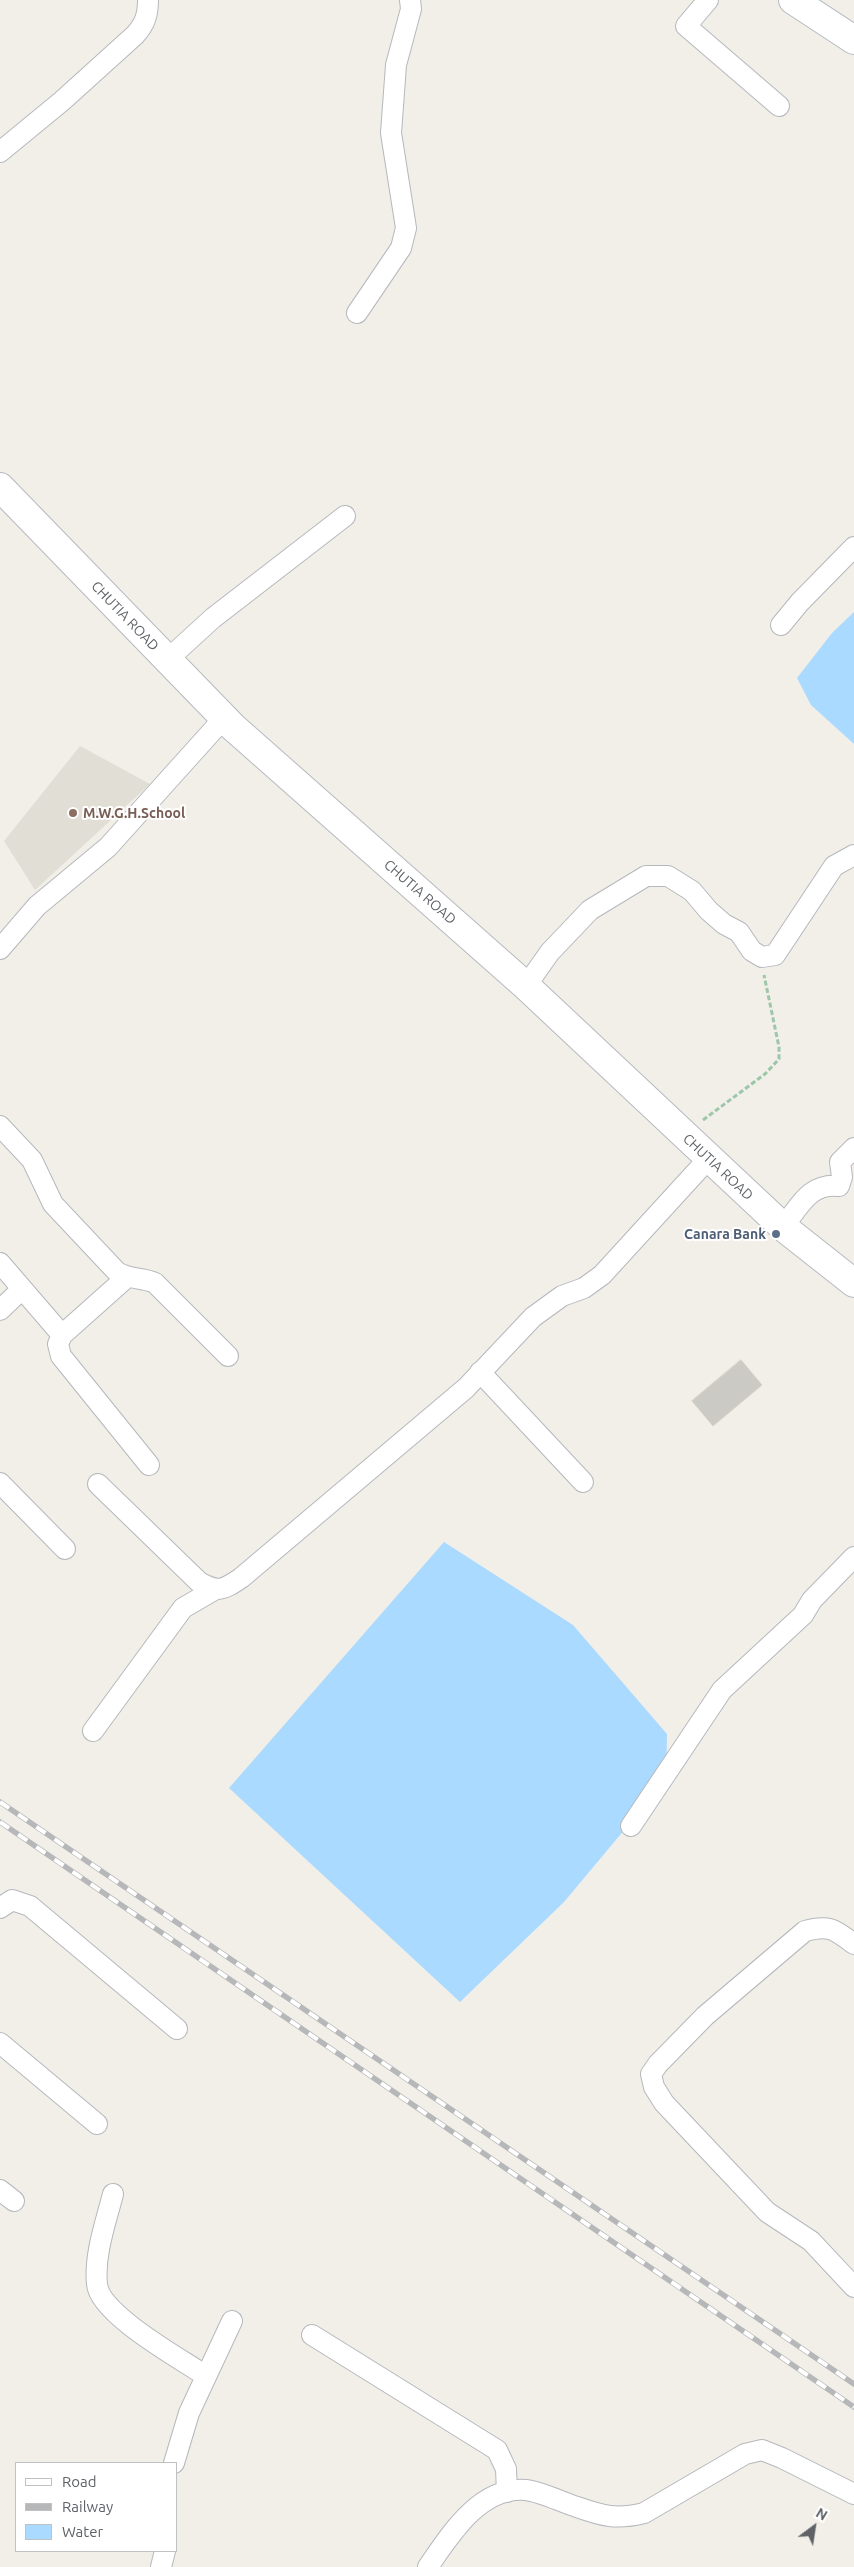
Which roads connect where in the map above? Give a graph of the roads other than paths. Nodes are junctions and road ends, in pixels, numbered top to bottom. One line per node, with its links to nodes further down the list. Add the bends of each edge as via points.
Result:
1 (148, 0): 7 (street, via 148,13 135,35)
2 (410, 0): 8 (street, via 411,9 396,65 391,133 406,228 401,248)
3 (708, 0): 6 (street, via 686,26)
4 (794, 0): 5 (street)
5 (854, 40)
6 (779, 106)
7 (0, 152)
8 (357, 313)
9 (0, 488): 13 (street, CHUTIA ROAD)
10 (345, 516): 13 (street, via 213,618)
11 (854, 547): 12 (street)
12 (781, 625)
13 (167, 660): 14 (street, CHUTIA ROAD)
14 (224, 718): 16 (street, via 108,847 37,906); 17 (street, CHUTIA ROAD)
15 (854, 855): 17 (street, via 834,866 775,955 762,957 752,951 739,932 709,911 692,891 668,876 646,876 590,910 550,952)
16 (0, 950)
17 (526, 986): 20 (street, CHUTIA ROAD)
18 (0, 1126): 23 (street, via 32,1160 53,1204)
19 (854, 1148): 21 (street, via 840,1162 842,1177 839,1186 825,1184 807,1196)
20 (709, 1158): 21 (street, CHUTIA ROAD); 29 (street, via 602,1275 584,1288 546,1306)
21 (783, 1227): 24 (street, CHUTIA ROAD)
22 (0, 1263): 25 (street)
23 (126, 1278): 27 (street); 28 (street, via 146,1278 156,1283)
24 (854, 1283)
25 (22, 1289): 26 (street); 27 (street)
26 (0, 1310)
27 (62, 1335): 30 (street, via 58,1344 61,1356)
28 (228, 1356)
29 (480, 1372): 31 (street); 36 (street, via 466,1388 241,1578 226,1588)
30 (149, 1465)
31 (583, 1482)
32 (0, 1483): 34 (street)
33 (98, 1484): 36 (street, via 199,1582)
34 (64, 1549)
35 (854, 1557): 38 (street, via 812,1600 803,1614 722,1690)
36 (214, 1590): 37 (street, via 184,1608)
37 (93, 1731)
38 (631, 1826)
39 (0, 1908): 41 (street, via 12,1900 30,1906)
40 (854, 1944): 45 (street, via 834,1930 821,1926 805,1931 705,2016 651,2074 654,2087 664,2103 748,2193 767,2212 811,2241)
41 (177, 2029)
42 (0, 2043): 43 (street)
43 (96, 2124)
44 (113, 2194): 48 (street, via 97,2261 97,2286 101,2297 131,2326)
45 (854, 2287)
46 (232, 2321): 48 (street)
47 (312, 2334): 50 (street, via 496,2450 506,2469)
48 (206, 2376): 49 (street, via 189,2413)
49 (174, 2462)
50 (507, 2492): 51 (street, via 527,2490 605,2517 625,2518 644,2513 745,2454 762,2450); 54 (street, via 482,2504 461,2521)
51 (854, 2494)
52 (165, 2552): 53 (street)
53 (160, 2567)
54 (428, 2567)

